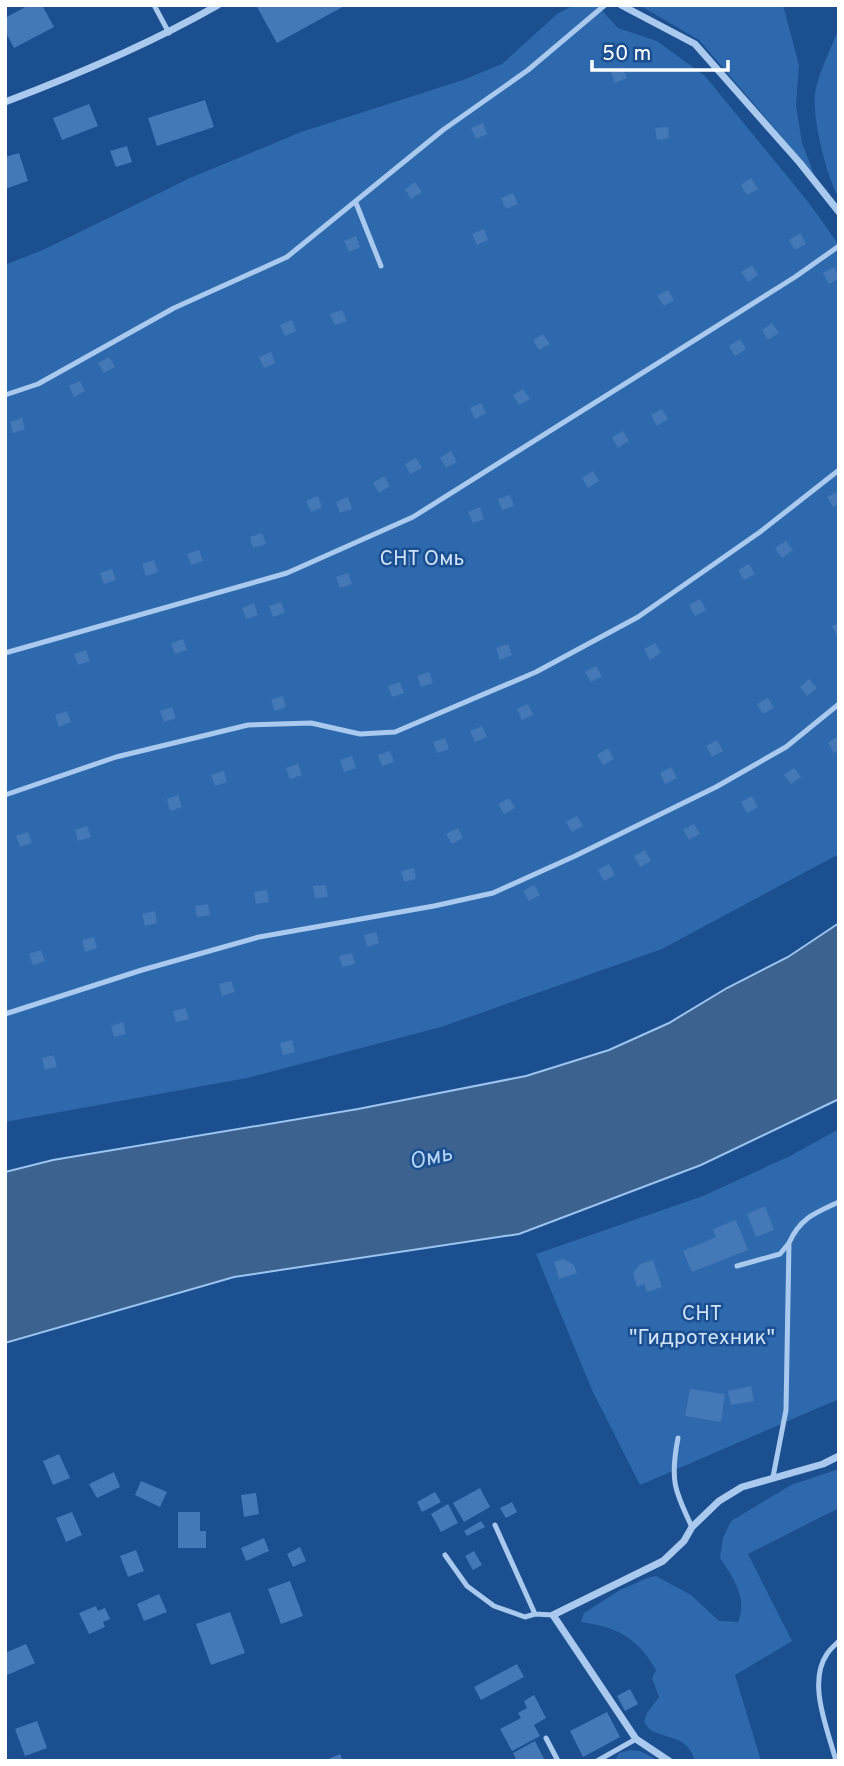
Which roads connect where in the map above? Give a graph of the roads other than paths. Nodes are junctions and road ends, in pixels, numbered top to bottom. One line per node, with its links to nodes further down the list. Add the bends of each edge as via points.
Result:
1 (154, 5): 5 (lane)
2 (218, 5): 5 (street)
3 (605, 5): 7 (lane)
4 (621, 5): 8 (street, via 695,44)
5 (169, 33): 6 (street)
6 (5, 102)
7 (356, 203): 10 (lane); 11 (lane, via 287,257 174,308 37,384)
8 (839, 212)
9 (839, 246): 13 (lane, via 413,517 287,573)
10 (381, 267)
11 (5, 395)
12 (839, 470): 15 (lane, via 638,617 536,672 395,732 360,734 311,723 248,725 116,757)
13 (5, 653)
14 (839, 704): 16 (lane, via 786,747 716,787 493,893 259,937)
15 (5, 795)
16 (5, 1014)
17 (839, 1202): 18 (lane, via 803,1221)
18 (789, 1243): 19 (lane, via 780,1254); 22 (lane, via 786,1410)
19 (737, 1266)
20 (678, 1438): 24 (lane, via 675,1489)
21 (839, 1456): 22 (street)
22 (773, 1477): 24 (street, via 719,1501)
23 (495, 1524): 26 (lane)
24 (692, 1527): 27 (street, via 663,1560)
25 (445, 1555): 26 (lane, via 467,1586 494,1606 525,1617)
26 (535, 1614): 27 (lane)
27 (554, 1615): 30 (street)
28 (839, 1642): 34 (lane, via 826,1655 819,1681)
29 (546, 1738): 31 (lane)
30 (636, 1739): 32 (lane); 33 (street)
31 (558, 1761)
32 (597, 1761)
33 (669, 1761)
34 (836, 1761)

